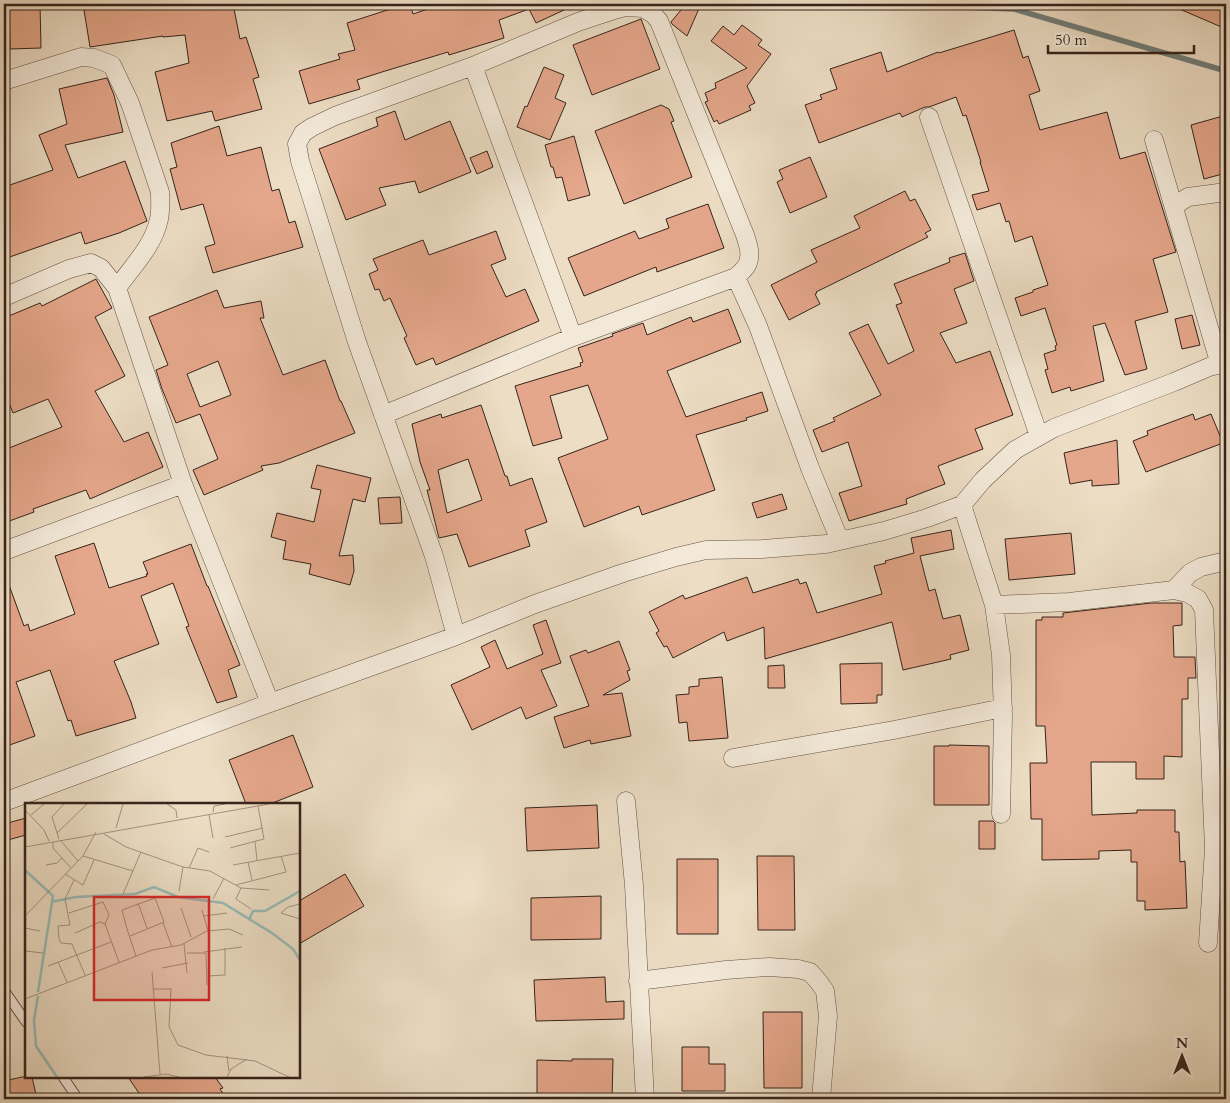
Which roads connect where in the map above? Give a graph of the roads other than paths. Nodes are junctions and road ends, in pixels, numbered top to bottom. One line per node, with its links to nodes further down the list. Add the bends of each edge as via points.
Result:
1 (473, 66): 7 (street, via 614,10 643,8 653,14 659,21 749,246 747,266); 10 (street); 12 (street, via 312,126 297,144 356,342)
2 (4, 81): 8 (street, via 81,57 112,65 130,103 160,192 161,206 151,242)
3 (929, 117): 13 (street)
4 (1154, 140): 6 (street)
5 (1226, 192): 6 (street, via 1188,197)
6 (1174, 206): 11 (street)
7 (736, 277): 10 (street); 16 (street, via 758,326)
8 (117, 288): 9 (street, via 101,268 91,263); 14 (street)
9 (4, 297)
10 (573, 337): 12 (street)
11 (1223, 364): 13 (street)
12 (383, 415): 21 (street, via 434,556)
13 (1039, 436): 15 (street, via 1015,450)
14 (183, 484): 17 (street); 22 (street)
15 (962, 505): 16 (street, via 884,531); 20 (street)
16 (840, 541): 21 (street, via 762,549 706,550 676,557 623,572)
17 (4, 551)
18 (1226, 562): 19 (street, via 1190,572)
19 (1174, 590): 20 (street, via 1069,602); 28 (street, via 1198,599 1204,610)
20 (994, 605): 23 (street, via 1001,655)
21 (456, 636): 22 (street)
22 (270, 703): 26 (street)
23 (1003, 708): 24 (street); 27 (street)
24 (733, 758)
25 (626, 801): 30 (street)
26 (4, 802)
27 (1000, 814)
28 (1220, 848): 29 (street)
29 (1208, 943)
30 (638, 981): 35 (street); 36 (street, via 769,967 810,972 825,991 828,1016)
31 (4, 990): 32 (lane)
32 (25, 1021)
33 (64, 1078): 34 (lane)
34 (78, 1099)
35 (645, 1099)
36 (820, 1099)

